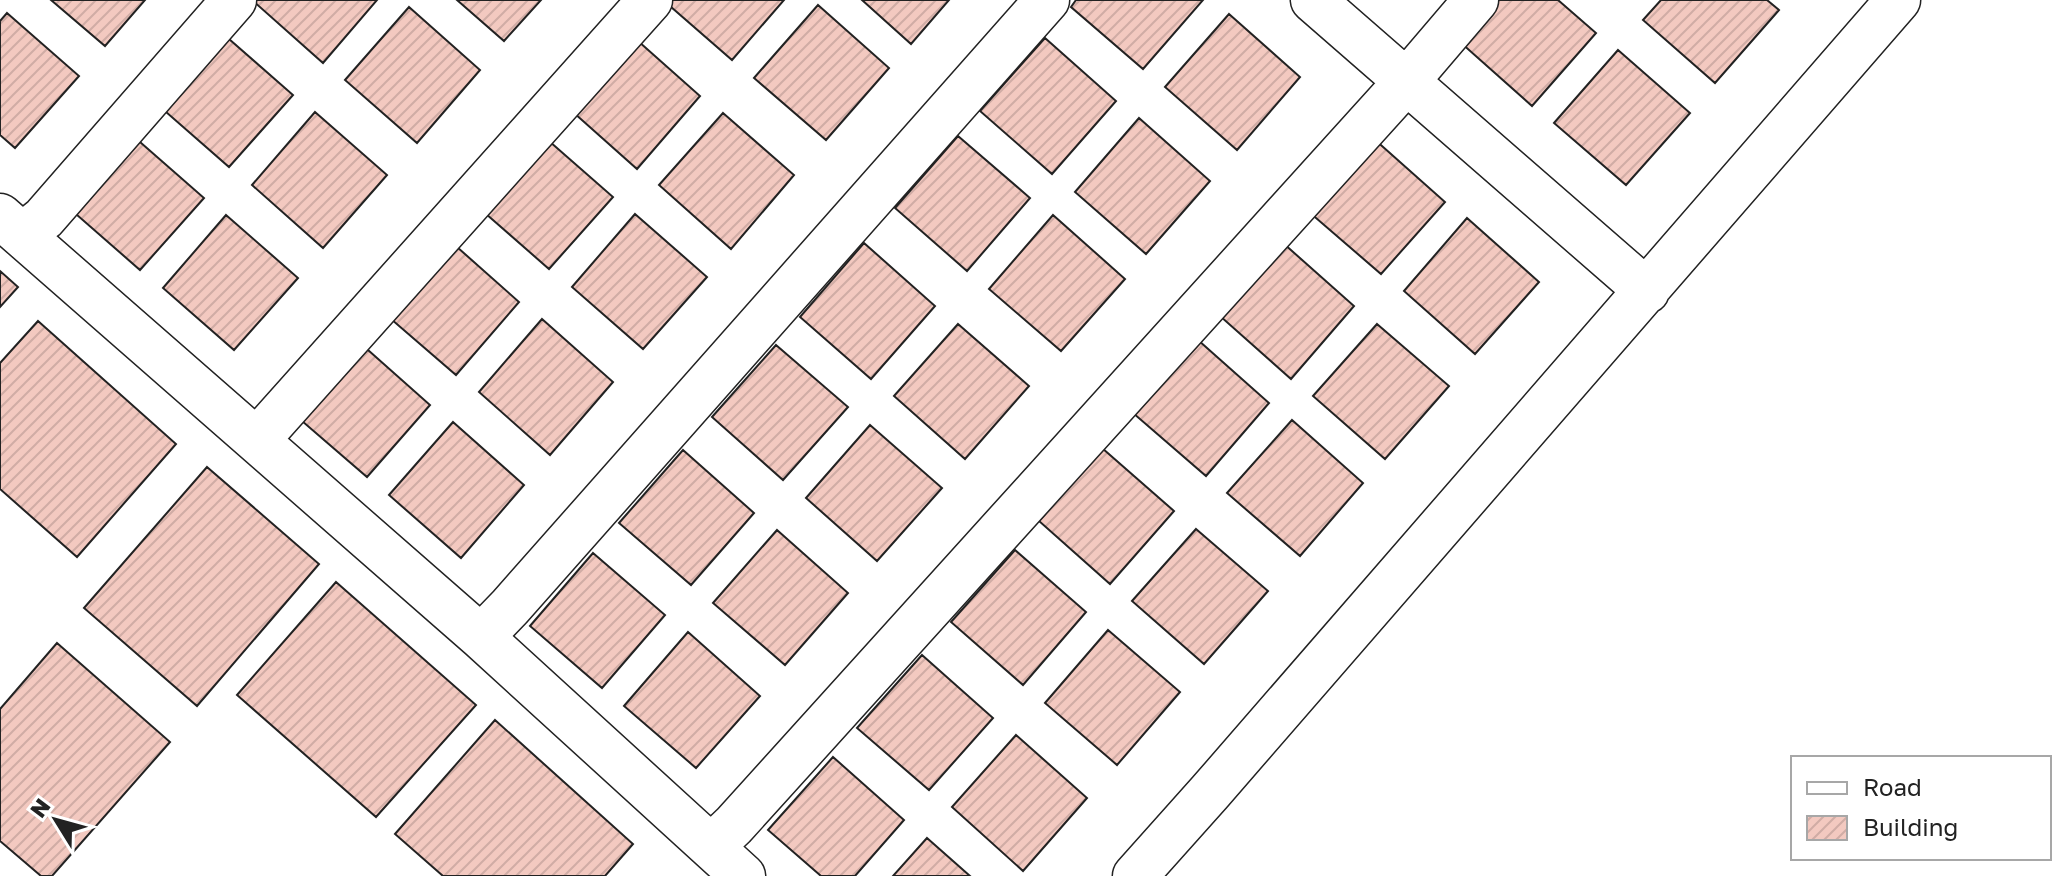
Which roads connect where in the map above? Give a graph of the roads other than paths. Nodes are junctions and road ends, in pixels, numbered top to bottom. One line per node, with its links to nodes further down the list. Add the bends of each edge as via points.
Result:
1 (234, 0): 8 (street, via 44,218)
2 (650, 0): 10 (street)
3 (1047, 0): 11 (street)
4 (1313, 0): 7 (street)
5 (1476, 0): 7 (street)
6 (1898, 0): 9 (street)
7 (1406, 82): 9 (street); 12 (street)
8 (11, 225): 10 (street)
9 (1647, 291): 14 (street)
10 (257, 440): 11 (street)
11 (481, 637): 12 (street)
12 (712, 846): 13 (street)
13 (743, 876)
14 (1135, 876)

